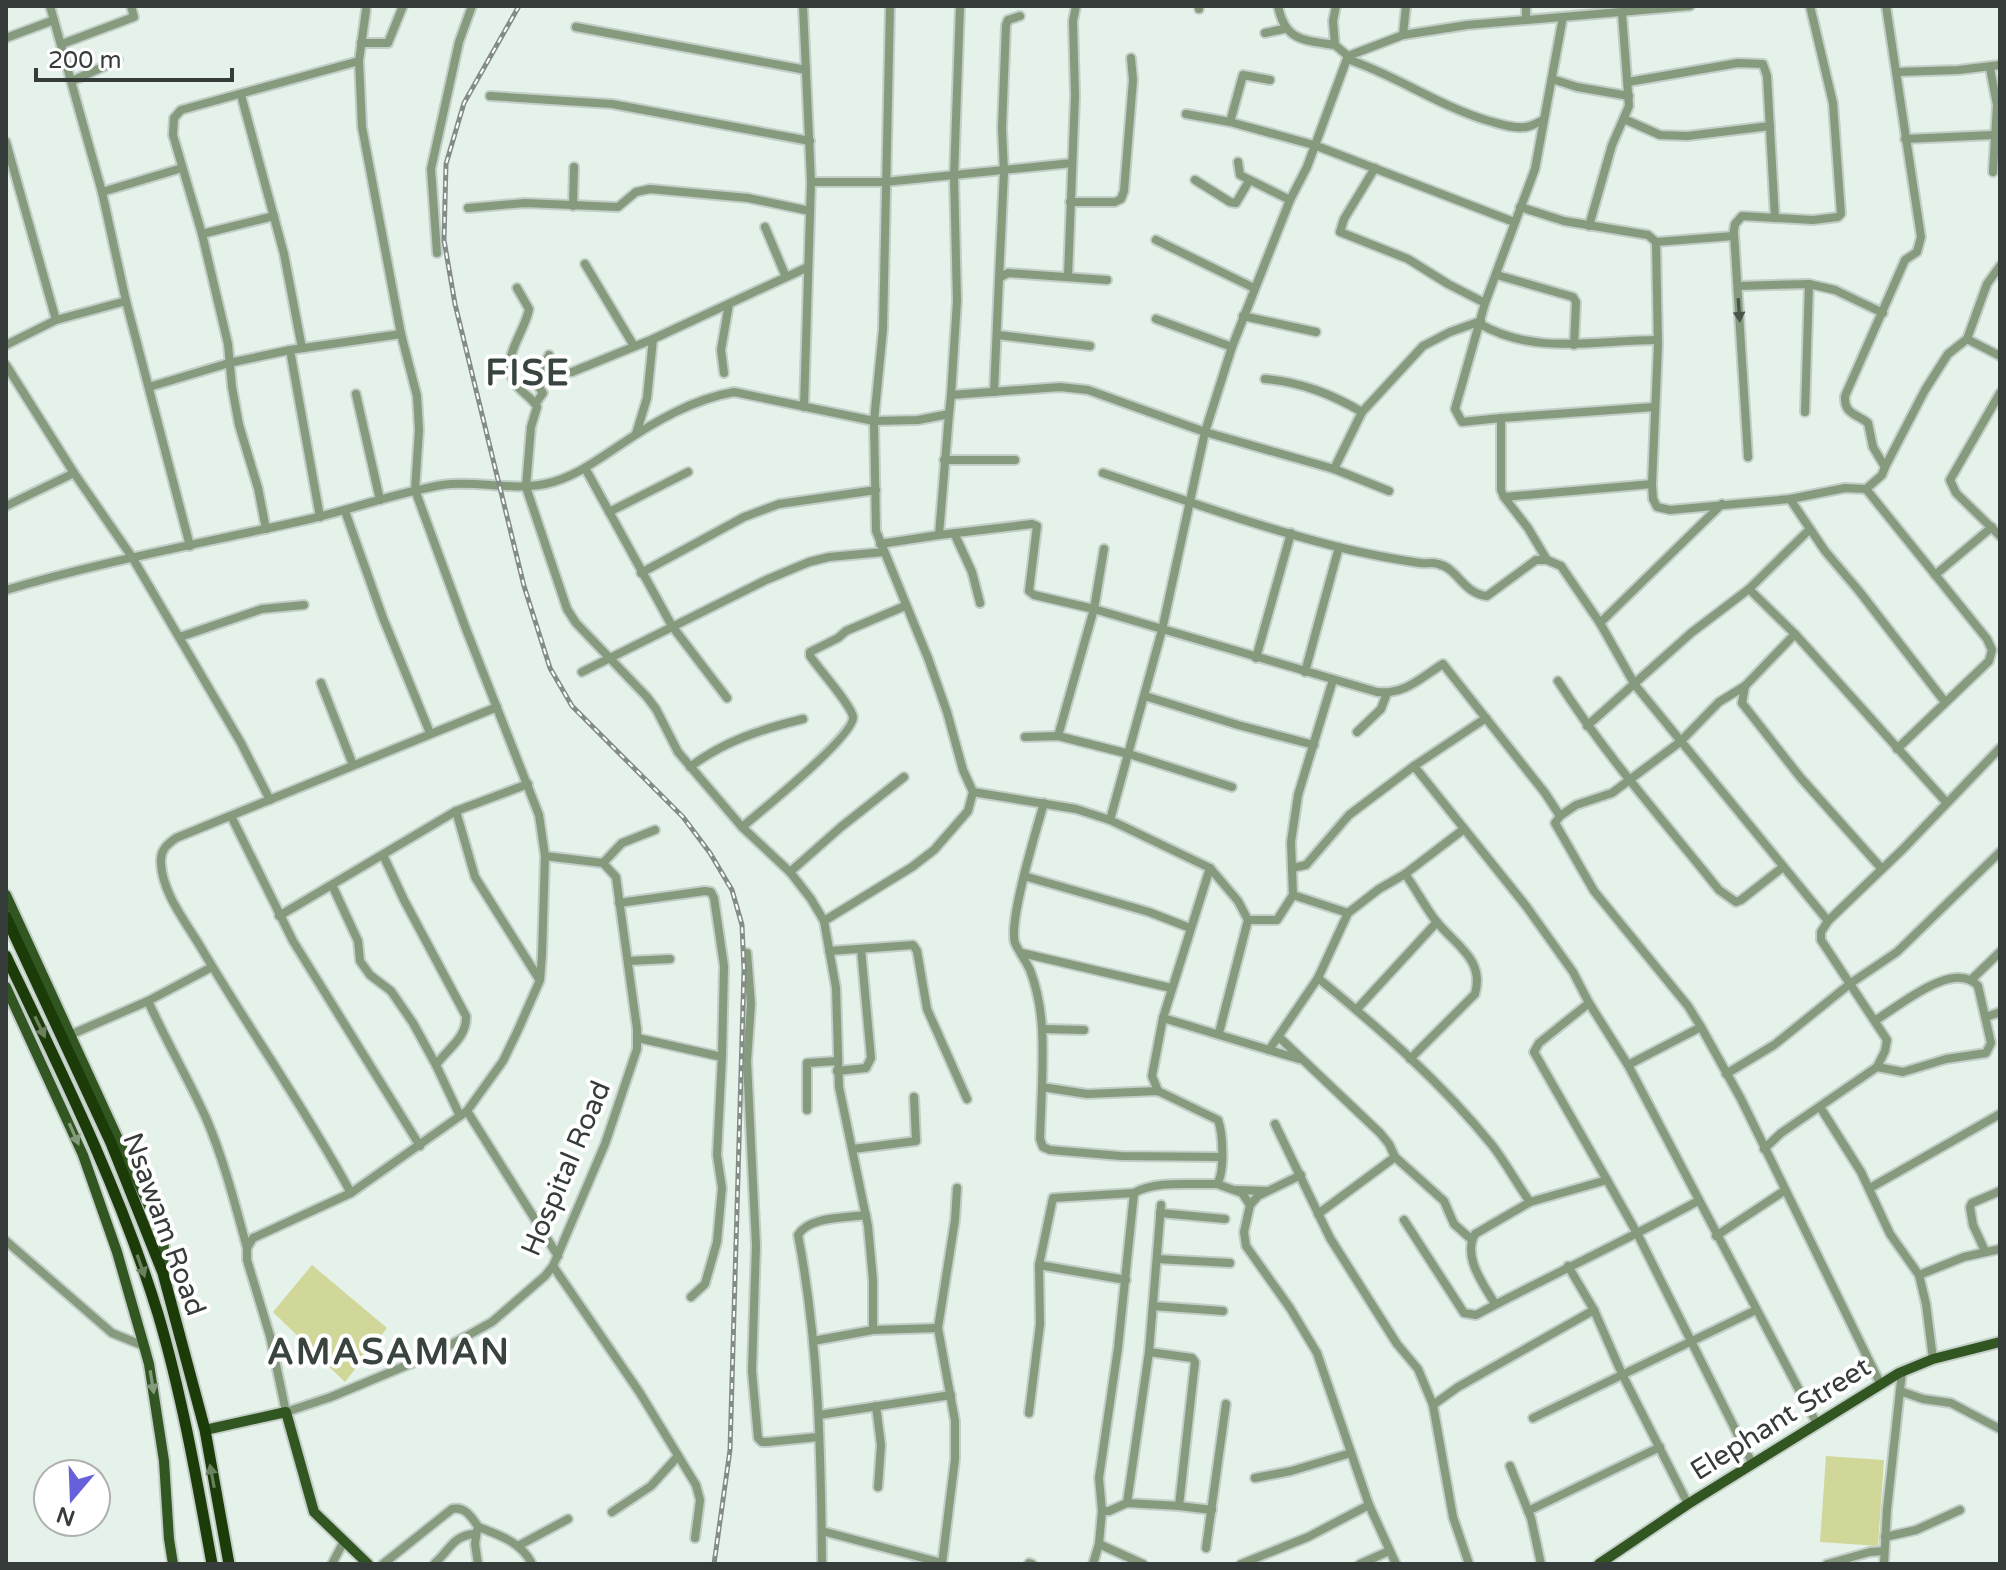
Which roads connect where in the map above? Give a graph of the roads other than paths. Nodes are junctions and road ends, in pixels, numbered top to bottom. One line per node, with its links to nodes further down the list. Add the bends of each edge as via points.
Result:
1 (50, 6): 21 (street)
2 (131, 6): 28 (street, via 134,17)
3 (403, 6): 27 (street, via 388,43)
4 (472, 6): 82 (street, via 431,169)
5 (803, 6): 35 (street)
6 (890, 6): 65 (street)
7 (960, 6): 61 (street)
8 (1076, 6): 55 (street)
9 (1278, 6): 23 (street)
10 (1336, 6): 29 (street)
11 (1406, 6): 25 (street)
12 (1526, 6): 20 (street)
13 (1690, 6): 17 (street)
14 (1810, 6): 74 (street, via 1833,103 1841,214 1835,219)
15 (1886, 6): 36 (street)
16 (366, 10): 27 (street)
17 (1622, 13): 19 (street); 40 (street)
18 (1020, 16): 59 (street, via 1006,25)
19 (1563, 17): 20 (street); 37 (street)
20 (1526, 19): 25 (street)
21 (54, 20): 26 (street); 28 (street)
22 (576, 27): 35 (street)
23 (1284, 29): 24 (street); 29 (street)
24 (1265, 33)
25 (1403, 35): 30 (street)
26 (6, 38)
27 (361, 43): 33 (street)
28 (62, 44): 39 (street)
29 (1335, 45): 30 (street)
30 (1347, 57): 46 (street, via 1477,117 1519,127); 53 (street)
31 (1131, 58): 68 (street, via 1121,199)
32 (118, 60): 39 (street)
33 (359, 61): 41 (street); 104 (street, via 362,127)
34 (1995, 67): 36 (street); 49 (street)
35 (806, 70): 51 (street)
36 (1897, 72): 50 (street)
37 (1552, 79): 43 (street); 46 (street)
38 (1270, 80): 47 (street, via 1243,75)
39 (72, 81): 66 (street)
40 (1628, 82): 43 (street); 48 (street, via 1759,63 1766,69)
41 (241, 95): 57 (street, via 177,114 172,130); 73 (street)
42 (490, 96): 51 (street, via 612,104)
43 (1629, 96): 45 (street)
44 (1186, 114): 47 (street)
45 (1624, 119): 48 (street, via 1660,135); 76 (street)
46 (1543, 120): 70 (street, via 1535,169)
47 (1230, 122): 53 (street)
48 (1770, 126): 74 (street)
49 (1994, 135): 50 (street); 60 (street)
50 (1905, 139): 98 (street, via 1921,237 1917,252 1905,260)
51 (810, 141): 64 (street)
52 (6, 142): 101 (street)
53 (1314, 145): 58 (street); 67 (street)
54 (1238, 162): 63 (street, via 1240,175)
55 (1072, 163): 59 (street); 68 (street)
56 (574, 167): 69 (street)
57 (182, 168): 66 (street); 79 (street)
58 (1375, 168): 75 (street); 96 (street, via 1340,232 1408,259)
59 (1004, 172): 61 (street); 89 (street)
60 (1993, 172)
61 (954, 176): 65 (street); 127 (street, via 957,301)
62 (1195, 180): 63 (street, via 1236,203)
63 (1249, 181): 67 (street)
64 (811, 182): 65 (street); 72 (street)
65 (885, 182): 135 (street, via 883,329)
66 (102, 192): 95 (street)
67 (1290, 200): 94 (street)
68 (1070, 202): 87 (street)
69 (573, 206): 71 (street); 72 (street, via 620,207 636,192 650,189 748,198)
70 (1520, 207): 75 (street); 76 (street)
71 (468, 208)
72 (810, 211): 85 (street)
73 (274, 216): 79 (street); 114 (street)
74 (1775, 218): 78 (street, via 1742,216)
75 (1514, 222): 86 (street)
76 (1589, 226): 81 (street, via 1648,235)
77 (765, 227): 88 (street)
78 (1734, 232): 81 (street); 92 (street)
79 (202, 234): 118 (street)
80 (1156, 240): 94 (street)
81 (1656, 242): 108 (street)
82 (437, 253)
83 (585, 264): 111 (street)
84 (2000, 266): 107 (street, via 1987,284)
85 (808, 267): 88 (street); 129 (street)
86 (1497, 275): 96 (street); 110 (street, via 1573,297)
87 (1068, 276): 89 (street, via 1008,273); 90 (street)
88 (786, 277): 97 (street)
89 (999, 278): 105 (street)
90 (1107, 280)
91 (1809, 284): 92 (street); 98 (street); 132 (street)
92 (1738, 286): 138 (street, one-way to 138)
93 (517, 288): 128 (street, via 529,309 512,350 511,375)
94 (1254, 288): 99 (street)
95 (126, 301): 101 (street); 123 (street)
96 (1485, 303): 102 (street)
97 (729, 304): 106 (street); 121 (street, via 721,350)
98 (1883, 313): 141 (street, via 1845,406 1868,423)
99 (1243, 316): 103 (street); 113 (street)
100 (1156, 319): 113 (street)
101 (56, 320): 109 (street)
102 (1480, 322): 110 (street, via 1534,343); 131 (street, via 1423,346); 134 (street, via 1455,409 1462,422)
103 (1316, 332)
104 (401, 334): 114 (street); 150 (street, via 417,396)
105 (998, 335): 112 (street); 124 (street)
106 (653, 339): 111 (street); 137 (street, via 647,398)
107 (1967, 339): 117 (street); 141 (street, via 1948,354 1932,378)
108 (1657, 340): 110 (street); 130 (street)
109 (6, 345)
110 (1574, 345)
111 (634, 346): 120 (street)
112 (1090, 346)
113 (1232, 347): 136 (street)
114 (302, 348): 115 (street)
115 (290, 350): 118 (street); 161 (street)
116 (549, 355): 128 (street, via 536,383 543,393)
117 (2000, 356)
118 (229, 363): 123 (street); 163 (street)
119 (6, 365): 145 (street)
120 (572, 372)
121 (724, 373)
122 (1265, 379): 131 (street, via 1322,391)
123 (149, 387): 169 (street)
124 (994, 392): 127 (street); 136 (street, via 1088,390)
125 (2000, 393): 162 (street, via 1950,480 1956,493)
126 (356, 394): 155 (street)
127 (951, 395): 133 (street)
128 (536, 403): 148 (street)
129 (804, 407): 135 (street); 137 (street, via 724,393)
130 (1654, 407): 134 (street); 147 (street)
131 (1362, 412): 143 (street)
132 (1805, 412)
133 (949, 414): 135 (street); 139 (street)
134 (1501, 418): 153 (street)
135 (874, 421): 151 (street)
136 (1205, 432): 143 (street); 156 (street)
137 (636, 434): 142 (street)
138 (1748, 457)
139 (944, 460): 140 (street); 166 (street)
140 (1015, 460)
141 (1885, 467): 149 (street)
142 (585, 468): 148 (street); 160 (street)
143 (1334, 469): 152 (street)
144 (688, 472): 160 (street)
145 (74, 473): 158 (street); 173 (street)
146 (1103, 473): 156 (street)
147 (1652, 484): 153 (street); 157 (street, via 1657,507)
148 (526, 487): 150 (street, via 457,484); 189 (street, via 567,609)
149 (1866, 489): 154 (street); 176 (street)
150 (415, 490): 155 (street); 201 (street)
151 (876, 490): 171 (street, via 876,531); 175 (street, via 779,504 744,517)
152 (1389, 491)
153 (1504, 497): 174 (street)
154 (1790, 499): 157 (street); 164 (street)
155 (380, 500): 159 (street)
156 (1190, 503): 165 (street); 185 (street)
157 (1722, 504): 183 (street)
158 (6, 506)
159 (345, 511): 161 (street); 206 (street)
160 (609, 512): 175 (street)
161 (320, 517): 163 (street)
162 (1992, 527): 168 (street); 176 (street)
163 (266, 529): 169 (street)
164 (1810, 529): 177 (street); 200 (street)
165 (1291, 533): 170 (street); 188 (street)
166 (939, 535): 167 (street); 171 (street)
167 (955, 535): 179 (street); 182 (street, via 1037,526 1029,591)
168 (2000, 536)
169 (190, 546): 173 (street)
170 (1339, 547): 174 (street, via 1438,564 1471,593 1487,596 1536,560); 191 (street)
171 (882, 548): 181 (street); 184 (street, via 809,562)
172 (1104, 549): 182 (street)
173 (132, 557): 178 (street); 187 (street)
174 (1547, 560): 183 (street, via 1561,566)
175 (641, 573): 184 (street)
176 (1935, 575): 200 (street, via 1992,650 1989,661)
177 (1749, 589): 186 (street); 195 (street)
178 (6, 590)
179 (980, 603)
180 (304, 605): 187 (street, via 262,609)
181 (905, 606): 221 (street); 229 (street, via 810,652 847,703 851,728)
182 (1094, 609): 185 (street); 207 (street)
183 (1600, 623): 195 (street)
184 (672, 626): 189 (street); 199 (street)
185 (1162, 630): 188 (street); 198 (street)
186 (1795, 634): 196 (street); 212 (street)
187 (180, 637): 222 (street)
188 (1256, 658): 191 (street)
189 (611, 659): 190 (street); 216 (street, via 656,709)
190 (582, 672)
191 (1305, 672): 192 (street)
192 (1333, 680): 197 (street); 210 (street)
193 (1558, 681): 204 (street)
194 (321, 683): 214 (street)
195 (1635, 685): 204 (street); 209 (street)
196 (1745, 686): 209 (street, via 1719,702); 239 (street, via 1742,703 1762,732)
197 (1387, 693): 202 (street, via 1408,689 1443,664); 205 (street, via 1374,717)
198 (1145, 696): 210 (street); 213 (street)
199 (727, 698)
200 (1945, 702): 212 (street)
201 (497, 707): 206 (street); 219 (street)
202 (1486, 718): 215 (street); 227 (street)
203 (803, 719): 216 (street, via 759,730)
204 (1587, 726): 218 (street)
205 (1357, 732)
206 (430, 733): 214 (street)
207 (1058, 736): 208 (street); 213 (street)
208 (1025, 737)
209 (1680, 742): 218 (street); 236 (street)
210 (1314, 745): 238 (street, via 1298,795)
211 (2000, 748): 223 (street)
212 (1897, 749): 223 (street)
213 (1129, 754): 220 (street); 228 (street)
214 (353, 765): 222 (street)
215 (1414, 766): 230 (street); 238 (street, via 1349,815 1306,865)
216 (690, 767): 229 (street)
217 (904, 777): 240 (street)
218 (1630, 782): 227 (street); 236 (street, via 1729,899 1741,900)
219 (528, 784): 225 (street); 234 (street)
220 (1232, 787)
221 (973, 792): 224 (street); 251 (street, via 968,811 934,850)
222 (270, 800): 226 (street)
223 (1946, 802): 239 (street)
224 (1044, 803): 228 (street); 242 (street)
225 (456, 811): 233 (street); 266 (street, via 475,877)
226 (231, 816): 248 (street); 263 (street, via 176,838 161,854 171,898)
227 (1560, 816): 277 (street, via 1555,823 1594,891)
228 (1110, 820): 237 (street)
229 (742, 827): 240 (street)
230 (1464, 829): 241 (street); 271 (street, via 1534,917)
231 (655, 830): 235 (street, via 622,843)
232 (2000, 852): 267 (street, via 1897,952)
233 (383, 855): 243 (street); 288 (street, via 466,1016 463,1035)
234 (545, 856): 235 (street); 266 (street)
235 (603, 863): 246 (street, Hospital Road, via 616,877)
236 (1783, 867): 252 (street)
237 (1210, 868): 250 (street); 254 (street)
238 (1292, 868): 245 (street)
239 (1882, 869): 252 (street)
240 (790, 872): 251 (street)
241 (1405, 874): 247 (street); 253 (street)
242 (1024, 876): 254 (street); 259 (street, via 1015,927)
243 (332, 885): 248 (street); 288 (street, via 358,941 360,961 391,991)
244 (6, 895): 281 (main road)
245 (1293, 895): 247 (street); 250 (street, via 1277,920)
246 (619, 903): 262 (street, Hospital Road); 285 (street, via 711,892 724,966)
247 (1348, 913): 264 (street)
248 (279, 916): 302 (street)
249 (6, 917): 338 (highway, Nsawam Road, via 94,1103)
250 (1248, 920): 280 (street)
251 (824, 921): 256 (street)
252 (1828, 921): 267 (street, via 1821,940)
253 (1437, 922): 272 (street); 287 (street, via 1475,965 1478,981 1475,994)
254 (1190, 928): 269 (street)
255 (861, 949): 256 (street); 290 (street, via 871,1058 866,1068); 296 (street, via 913,945 927,1009)
256 (829, 951): 290 (street, via 836,988)
257 (2000, 952): 265 (street)
258 (747, 953): 370 (street, via 756,1245 752,1371 758,1438 767,1442)
259 (1022, 953): 269 (street); 278 (street)
260 (6, 956): 401 (highway, Nsawam Road, one-way to 401, via 128,1226 176,1384)
261 (670, 959): 262 (street)
262 (628, 961): 283 (street, Hospital Road)
263 (212, 967): 270 (street); 316 (street)
264 (1318, 978): 272 (street); 282 (street)
265 (1972, 979): 274 (street); 276 (street, via 1936,982)
266 (540, 980): 299 (street, via 503,1061)
267 (1851, 983): 276 (street); 292 (street, via 1774,1045)
268 (6, 987): 352 (main road, one-way to 352, via 83,1155)
269 (1171, 988): 275 (street)
270 (148, 1001): 281 (street); 329 (street, via 207,1120)
271 (1589, 1003): 289 (street); 308 (street, via 1534,1052)
272 (1357, 1009): 287 (street)
273 (2000, 1012): 274 (street)
274 (1986, 1017): 291 (street, via 1991,1043 1986,1053 1903,1072)
275 (1163, 1018): 280 (street); 294 (street, via 1152,1076)
276 (1876, 1020): 291 (street, via 1887,1040)
277 (1701, 1027): 289 (street); 292 (street)
278 (1044, 1029): 279 (street); 293 (street)
279 (1084, 1030)
280 (1219, 1033): 284 (street)
281 (70, 1035): 338 (main road, via 164,1239)
282 (1279, 1037): 284 (street); 286 (street)
283 (638, 1038): 285 (street); 332 (street, Hospital Road, via 624,1092)
284 (1269, 1050): 286 (street)
285 (722, 1057): 341 (street, via 717,1242 705,1284)
286 (1300, 1059): 306 (street, via 1380,1133)
287 (1410, 1059): 319 (street, via 1455,1101)
288 (436, 1065): 299 (street)
289 (1628, 1065): 318 (street)
290 (837, 1066): 298 (street, via 805,1066); 303 (street)
291 (1877, 1067): 297 (street)
292 (1726, 1074): 304 (street)
293 (1042, 1087): 294 (street, via 1087,1094); 305 (street, via 1040,1139 1050,1150)
294 (1158, 1091): 305 (street, via 1218,1120)
295 (914, 1097): 303 (street, via 916,1141)
296 (967, 1099)
297 (1820, 1107): 304 (street); 311 (street)
298 (807, 1110)
299 (463, 1114): 302 (street); 332 (street)
300 (2000, 1114): 311 (street)
301 (1275, 1124): 307 (street)
302 (420, 1146): 316 (street)
303 (853, 1149): 322 (street)
304 (1764, 1149): 314 (street)
305 (1221, 1157): 309 (street)
306 (1395, 1157): 321 (street); 327 (street, via 1444,1201 1454,1224)
307 (1301, 1175): 313 (street); 321 (street)
308 (1607, 1180): 319 (street); 325 (street)
309 (1217, 1184): 312 (street); 317 (street, via 1159,1186)
310 (957, 1188): 347 (street)
311 (1870, 1188): 339 (street, via 1890,1234)
312 (1236, 1190): 313 (street); 320 (street)
313 (1267, 1191): 320 (street)
314 (1784, 1191): 326 (street); 357 (street)
315 (2000, 1191): 331 (street, via 1970,1207)
316 (351, 1193): 329 (street, via 253,1238)
317 (1134, 1193): 335 (street, via 1053,1198); 340 (street)
318 (1698, 1201): 325 (street); 326 (street)
319 (1530, 1202): 327 (street)
320 (1250, 1205): 372 (street, via 1246,1246 1317,1353)
321 (1318, 1214): 361 (street, via 1397,1344 1418,1369)
322 (866, 1215): 348 (street); 349 (street, via 812,1223 798,1235)
323 (1225, 1219): 333 (street, via 1161,1209)
324 (1404, 1220): 342 (street, via 1464,1313 1476,1315)
325 (1638, 1235): 337 (street); 351 (street)
326 (1716, 1236): 345 (street)
327 (1472, 1240): 342 (street, via 1477,1273)
328 (6, 1241): 352 (street, via 112,1333)
329 (247, 1248): 363 (street)
330 (2000, 1249): 331 (street)
331 (1985, 1251): 339 (street)
332 (558, 1256): 336 (street, Hospital Road)
333 (1157, 1259): 334 (street); 343 (street)
334 (1230, 1263)
335 (1039, 1265): 340 (street); 364 (street, via 1040,1324)
336 (553, 1266): 363 (street, Hospital Road, via 492,1322 434,1354); 373 (street)
337 (1568, 1266): 342 (street); 344 (street)
338 (163, 1273): 369 (highway, Nsawam Road)
339 (1919, 1275): 354 (street)
340 (1126, 1280): 384 (street, via 1099,1478)
341 (691, 1297)
342 (1495, 1304)
343 (1153, 1306): 346 (street); 353 (street)
344 (1594, 1310): 356 (street); 361 (street)
345 (1756, 1310): 351 (street); 367 (street)
346 (1223, 1311)
347 (938, 1328): 348 (street); 359 (street)
348 (873, 1330): 349 (street)
349 (813, 1341): 365 (street)
350 (2000, 1342): 354 (main road, Elephant Street)
351 (1690, 1343): 356 (street); 374 (street)
352 (144, 1346): 400 (main road, one-way to 400, via 164,1461)
353 (1149, 1352): 378 (street); 381 (street, via 1195,1362)
354 (1933, 1359): 355 (main road, Elephant Street)
355 (1902, 1372): 357 (main road, Elephant Street); 358 (street)
356 (1622, 1374): 366 (street); 371 (street)
357 (1881, 1385): 367 (main road, Elephant Street)
358 (1900, 1391): 368 (street, via 1951,1403); 390 (street)
359 (951, 1395): 362 (street); 408 (street, via 955,1459)
360 (1226, 1404): 382 (street)
361 (1433, 1405): 414 (street, via 1453,1517)
362 (876, 1406): 365 (street); 377 (street, via 881,1445)
363 (286, 1412): 369 (main road, Hospital Road); 392 (main road, via 314,1512)
364 (1029, 1413)
365 (819, 1415): 370 (street)
366 (1533, 1418)
367 (1817, 1424): 374 (main road, Elephant Street)
368 (2000, 1429)
369 (205, 1430): 402 (highway, Nsawam Road, one-way to 369)
370 (818, 1437): 389 (street)
371 (1660, 1447): 379 (street); 385 (street)
372 (1351, 1453): 376 (street); 380 (street)
373 (678, 1456): 386 (street, via 651,1486); 391 (street, via 699,1492)
374 (1752, 1463): 379 (main road, Elephant Street)
375 (1510, 1466): 385 (street)
376 (1255, 1478)
377 (878, 1487)
378 (1127, 1503): 381 (street); 384 (street)
379 (1688, 1504): 416 (main road, Elephant Street)
380 (1369, 1505): 396 (street); 411 (street)
381 (1179, 1506): 382 (street)
382 (1212, 1510): 395 (street)
383 (1960, 1510): 390 (street)
384 (1102, 1511): 393 (street)
385 (1528, 1511): 415 (street)
386 (612, 1512)
387 (568, 1519): 394 (street)
388 (477, 1531): 394 (street, via 504,1535); 399 (street, via 453,1541); 405 (street, via 466,1512 452,1509); 406 (street)
389 (822, 1531): 407 (street); 408 (street)
390 (1885, 1537): 397 (street)
391 (695, 1538)
392 (344, 1541): 403 (street); 404 (main road)
393 (1099, 1544): 409 (street); 410 (street)
394 (518, 1546): 398 (street)
395 (1206, 1548)
396 (1389, 1551): 412 (street); 413 (street)
397 (1884, 1551): 417 (street); 418 (street)
398 (531, 1562)
399 (435, 1563)
400 (173, 1564)
401 (212, 1564)
402 (229, 1564)
403 (332, 1564)
404 (368, 1564)
405 (383, 1564)
406 (478, 1564)
407 (822, 1564)
408 (942, 1564)
409 (1093, 1564)
410 (1143, 1564)
411 (1241, 1564)
412 (1360, 1564)
413 (1396, 1564)
414 (1469, 1564)
415 (1541, 1564)
416 (1599, 1564)
417 (1827, 1564)
418 (1884, 1564)

